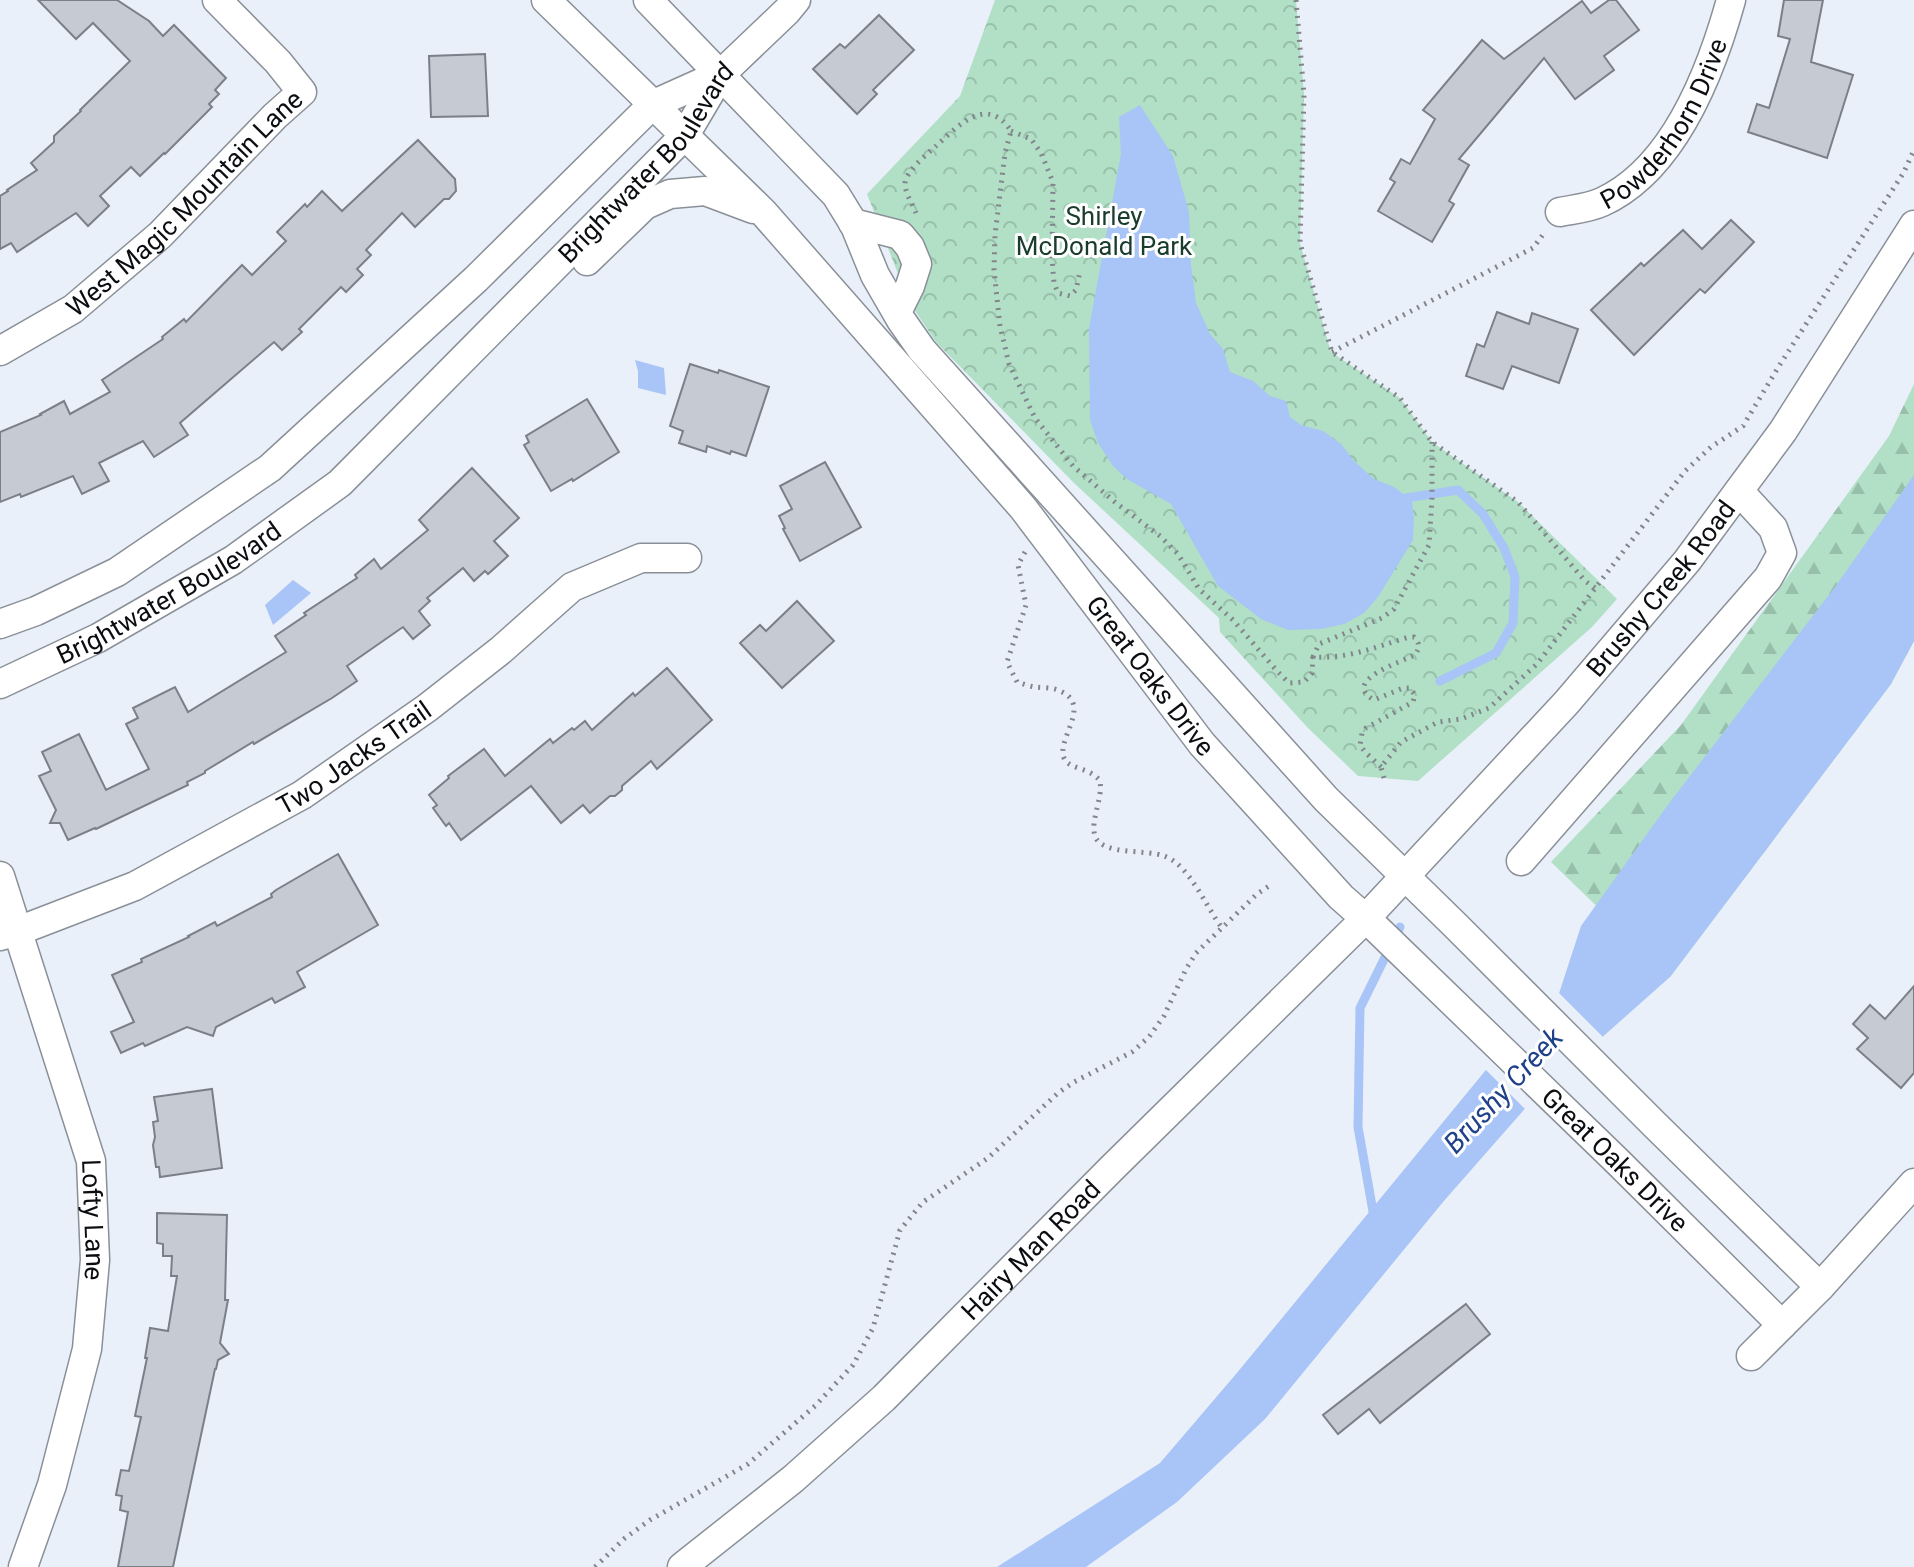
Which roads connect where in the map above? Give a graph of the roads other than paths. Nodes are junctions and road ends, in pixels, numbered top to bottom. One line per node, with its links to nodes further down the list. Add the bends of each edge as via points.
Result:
1 (217, 0): 15 (street, West Magic Mountain Lane, via 302,92 160,235 73,309)
2 (546, 0): 7 (street, Great Oaks Drive)
3 (648, 0): 6 (street, Great Oaks Drive)
4 (796, 0): 6 (street)
5 (1731, 0): 10 (street, Powderhorn Drive, via 1698,91 1658,158 1605,201)
6 (721, 74): 7 (street, Brightwater Boulevard); 8 (street, Brightwater Boulevard); 11 (street, Great Oaks Drive, via 836,195)
7 (652, 105): 8 (street, Great Oaks Drive); 18 (street, Brightwater Boulevard, via 476,279 270,468 117,572)
8 (685, 135): 9 (street, Great Oaks Drive); 13 (street, Brightwater Boulevard)
9 (763, 212): 13 (street, via 705,191 670,194 645,205 566,281); 23 (street, Great Oaks Drive, via 1043,533 1202,744 1341,897)
10 (1560, 212)
11 (853, 223): 14 (street, Great Oaks Drive); 14 (street, via 900,235 910,247 917,264)
12 (1914, 225): 16 (street, Brushy Creek Road)
13 (510, 311): 19 (street, Brightwater Boulevard, via 340,483 219,568 98,638)
14 (897, 312): 22 (street, Great Oaks Drive, via 922,350 1326,799)
15 (0, 351)
16 (1739, 491): 20 (street, via 1773,528 1782,553 1768,578); 22 (street, Brushy Creek Road, via 1567,702)
17 (687, 558): 24 (street, Two Jacks Trail, via 641,558 572,587 427,708 302,795 135,886)
18 (0, 624)
19 (0, 684)
20 (1521, 861)
21 (0, 876): 24 (street, Lofty Lane)
22 (1405, 878): 23 (street, Brushy Creek Road); 26 (street, Great Oaks Drive)
23 (1371, 922): 27 (street, Great Oaks Drive); 30 (street, Hairy Man Road, via 1111,1169 884,1398)
24 (9, 933): 29 (street, Lofty Lane, via 91,1161 95,1260 87,1349 52,1485)
25 (1914, 1183): 26 (street)
26 (1820, 1287): 27 (street)
27 (1782, 1325): 28 (street)
28 (1751, 1356)
29 (23, 1567)
30 (682, 1567)

